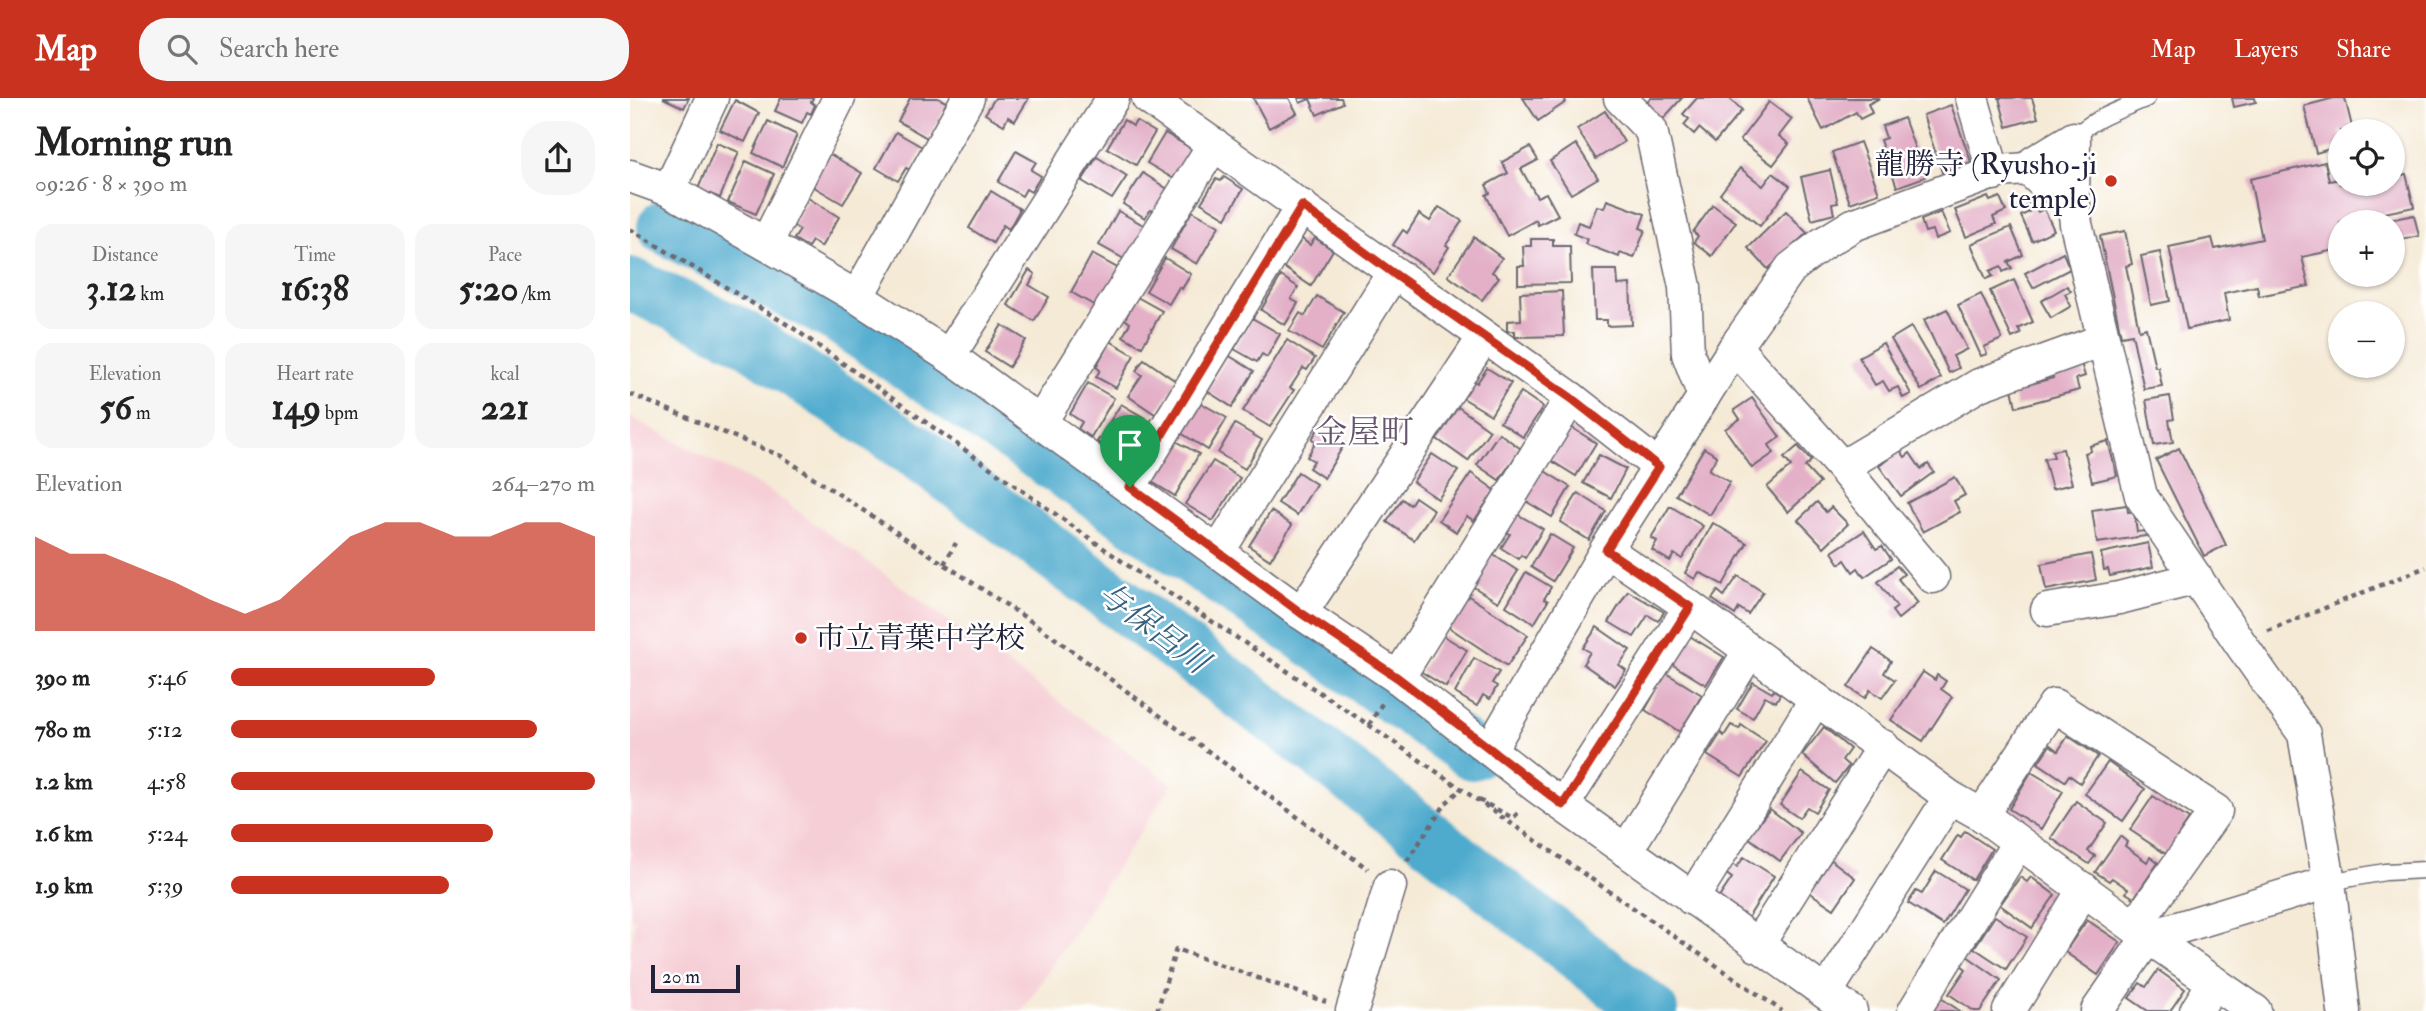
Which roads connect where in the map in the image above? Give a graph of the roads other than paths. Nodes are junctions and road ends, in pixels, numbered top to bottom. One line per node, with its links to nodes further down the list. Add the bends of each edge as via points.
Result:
1 (712, 98): 14 (street)
2 (839, 98): 17 (street)
3 (968, 98): 19 (street)
4 (1113, 98): 23 (street)
5 (1148, 98): 10 (street)
6 (1620, 98): 24 (street, via 1651,130 1685,287 1688,354)
7 (1972, 98): 12 (street)
8 (2147, 98): 9 (lane, via 2106,116)
9 (2074, 138): 11 (street); 15 (street)
10 (1214, 144): 16 (street); 26 (street)
11 (2028, 169): 12 (street); 15 (street)
12 (1994, 174): 22 (street, via 1853,225 1822,244 1791,268)
13 (630, 176): 14 (street)
14 (670, 190): 17 (street)
15 (2073, 197): 21 (street)
16 (1302, 206): 18 (street); 29 (street)
17 (765, 244): 19 (street)
18 (1393, 273): 20 (street); 31 (street)
19 (857, 297): 23 (street)
20 (1484, 337): 25 (street); 36 (street)
21 (2103, 340): 28 (street, via 1979,385); 33 (street, via 2141,496)
22 (1735, 347): 24 (street); 28 (street)
23 (950, 356): 26 (street)
24 (1704, 396): 27 (street)
25 (1571, 398): 27 (street); 38 (street)
26 (1040, 423): 29 (street)
27 (1659, 467): 30 (street)
28 (1842, 467): 32 (street)
29 (1130, 487): 31 (street)
30 (1606, 550): 34 (street); 41 (street)
31 (1217, 552): 36 (street)
32 (1933, 577)
33 (2197, 578): 35 (street); 49 (street, via 2304,734)
34 (1690, 607): 37 (street); 43 (street)
35 (2047, 610)
36 (1301, 613): 38 (street)
37 (1749, 652): 39 (street); 46 (street)
38 (1398, 678): 41 (street)
39 (1816, 699): 40 (street); 51 (street)
40 (1883, 746): 42 (street); 53 (street)
41 (1490, 750): 43 (street)
42 (1950, 797): 44 (street); 55 (street)
43 (1563, 805): 46 (street)
44 (1982, 815): 45 (street); 52 (street, via 2054,705 2216,811)
45 (2018, 843): 50 (street); 57 (street)
46 (1626, 851): 51 (street)
47 (2426, 870): 49 (lane)
48 (1398, 874): 56 (street)
49 (2329, 882): 52 (street); 62 (street)
50 (2084, 890): 52 (street); 58 (street)
51 (1692, 899): 53 (street)
52 (2142, 931): 54 (street); 59 (street)
53 (1758, 946): 55 (street)
54 (2214, 982): 60 (street); 61 (street)
55 (1839, 1002)
56 (1345, 1009)
57 (1914, 1011)
58 (2009, 1011)
59 (2097, 1011)
60 (2196, 1011)
61 (2255, 1011)
62 (2344, 1011)

